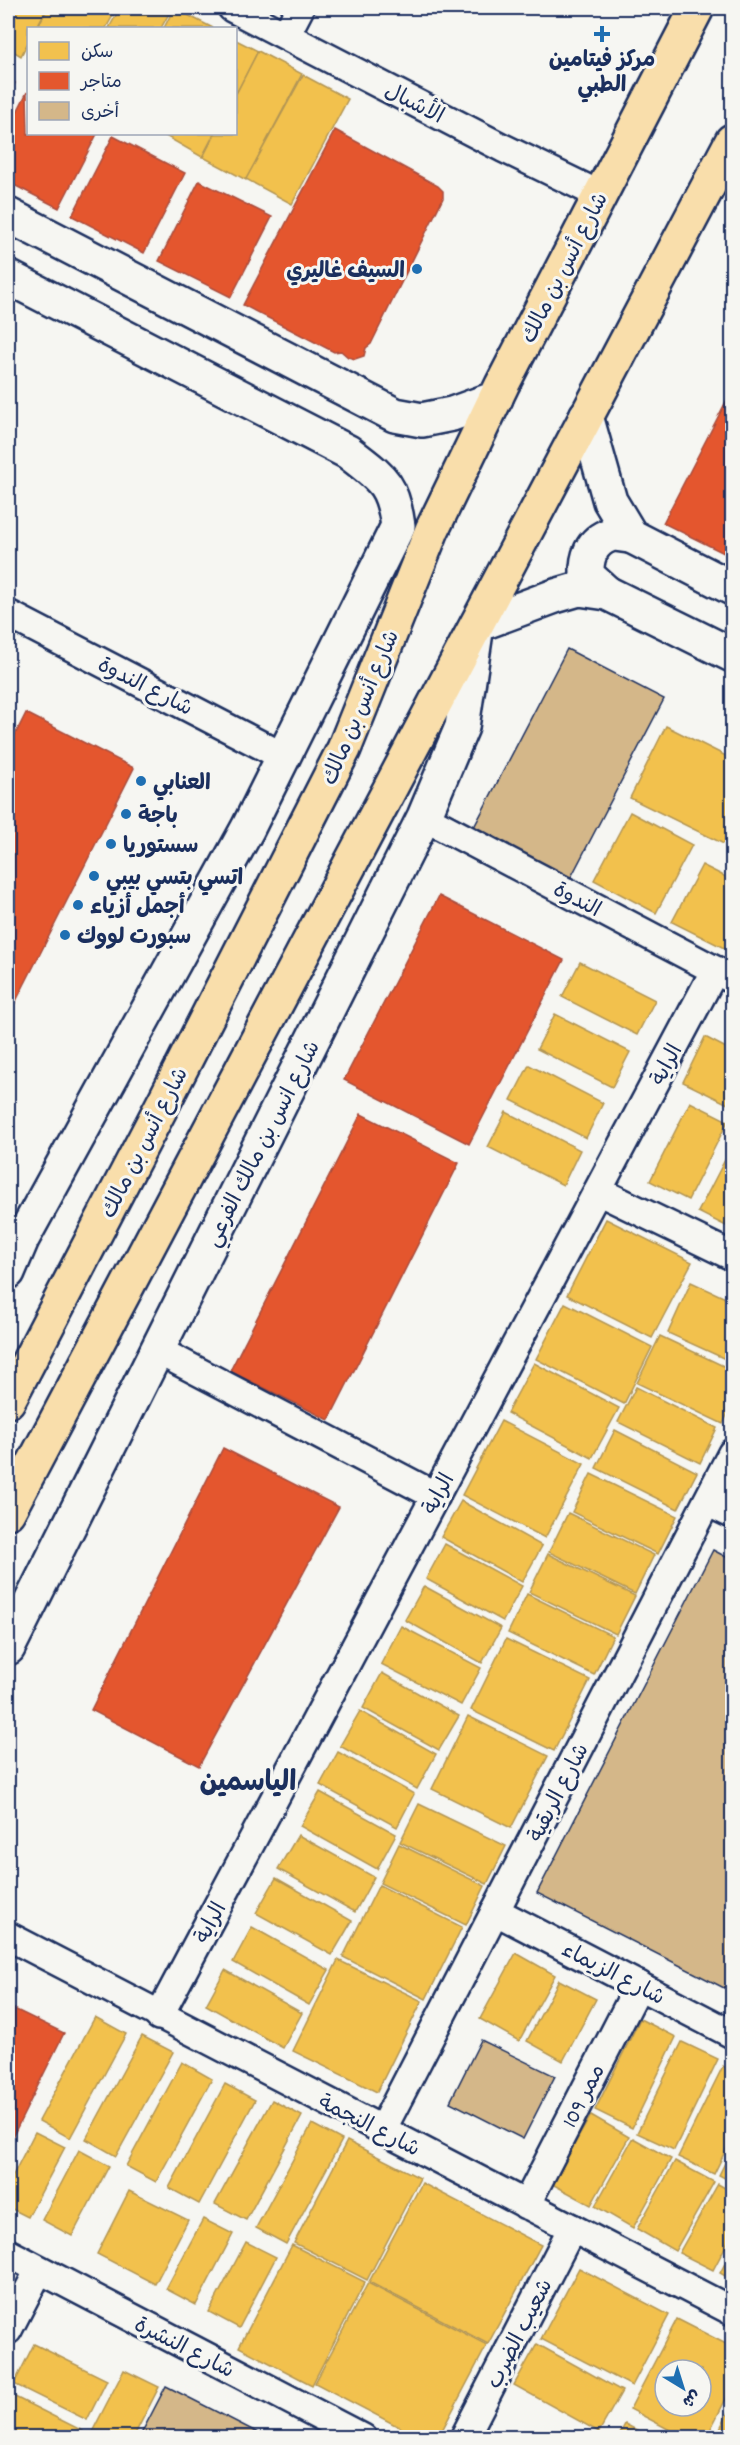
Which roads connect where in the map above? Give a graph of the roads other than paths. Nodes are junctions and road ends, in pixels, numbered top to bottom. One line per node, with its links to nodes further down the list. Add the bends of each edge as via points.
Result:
1 (232, 8): 4 (street, الأشبال)
2 (300, 8): 4 (street)
3 (697, 8): 6 (main road, شارع أنس بن مالك)
4 (286, 35): 6 (street, الأشبال)
5 (732, 141): 10 (main road)
6 (600, 195): 9 (main road, شارع أنس بن مالك)
7 (8, 215): 9 (street, via 395,415 422,420)
8 (8, 277): 18 (street, via 348,453 382,479 394,502 398,526)
9 (496, 398): 11 (main road, شارع أنس بن مالك)
10 (586, 416): 12 (street, via 610,501); 16 (main road)
11 (432, 530): 20 (street); 26 (main road, شارع أنس بن مالك, via 344,749)
12 (631, 536): 13 (street); 14 (street, via 611,535 591,548 586,561 587,575)
13 (732, 588)
14 (607, 593): 16 (street, via 579,589); 17 (street)
15 (8, 614): 18 (street, شارع الندوة)
16 (477, 625): 19 (street, شارع انس بن مالك الفرعي, via 462,727); 30 (main road)
17 (732, 655)
18 (284, 757): 20 (street)
19 (424, 817): 21 (street, الندوة); 25 (street, شارع انس بن مالك الفرعي)
20 (248, 828): 24 (street, via 22,1239)
21 (724, 975): 22 (street, الراية)
22 (598, 1191): 23 (street); 28 (street, الراية)
23 (732, 1256)
24 (8, 1272)
25 (157, 1350): 28 (street); 32 (street); 33 (street, شارع انس بن مالك الفرعي)
26 (8, 1401)
27 (732, 1453): 29 (street, شارع الربقية)
28 (436, 1496): 37 (street, الراية)
29 (707, 1502): 31 (street); 34 (street, شارع الربقية)
30 (8, 1512)
31 (732, 1514)
32 (8, 1598)
33 (8, 1648)
34 (495, 1911): 36 (street, شارع الزيماء); 39 (street, شارع الربقية)
35 (8, 1936): 37 (street, شارع النجمة)
36 (639, 1985): 38 (street, شارع الزيماء); 40 (street, ممر 109)
37 (159, 2016): 39 (street, شارع النجمة)
38 (732, 2034)
39 (382, 2130): 40 (street, شارع النجمة)
40 (526, 2205): 41 (street, شارع النجمة)
41 (572, 2228): 44 (street, شارع النجمة); 47 (street, شعيب الضرب)
42 (8, 2253): 43 (street, شارع النشرة)
43 (39, 2270): 45 (street); 46 (street, شارع النشرة)
44 (732, 2311)
45 (8, 2330)
46 (363, 2438)
47 (464, 2438)

